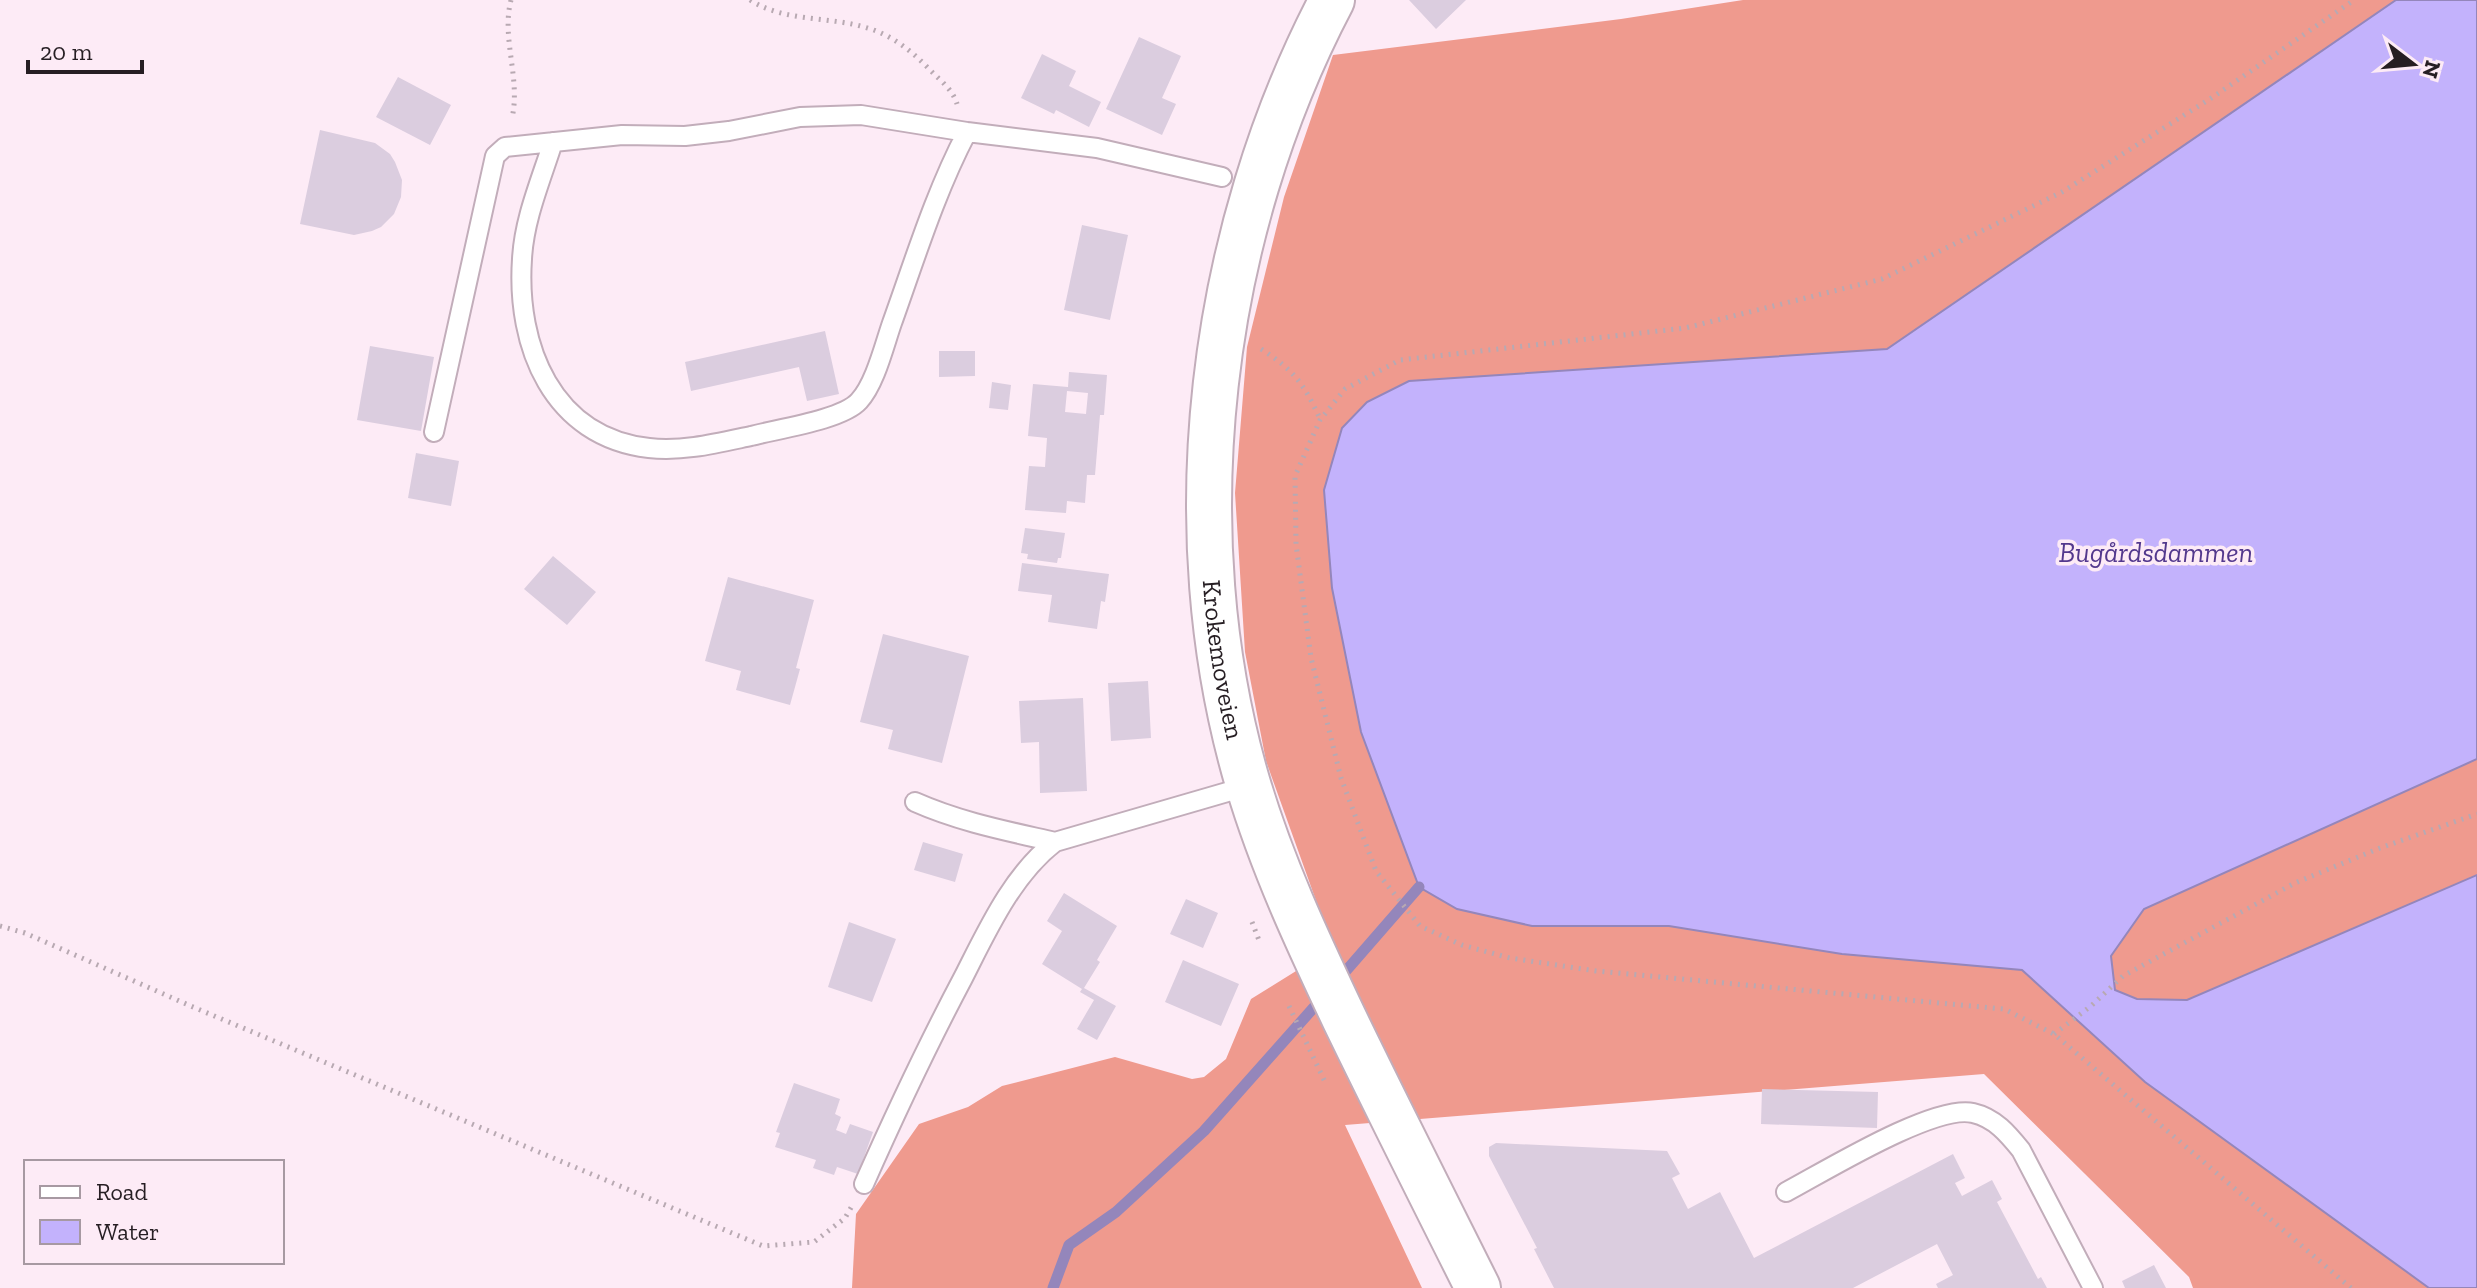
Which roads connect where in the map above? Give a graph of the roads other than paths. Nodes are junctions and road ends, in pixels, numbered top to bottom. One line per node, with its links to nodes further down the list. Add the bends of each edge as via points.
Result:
1 (1332, 0): 6 (main road, Krokemoveien, via 1260,170 1238,248 1218,368 1210,552 1223,678)
2 (967, 132): 3 (lane, via 861,115 825,115 685,136); 3 (lane, via 946,171 861,400 837,415 675,449 651,449 605,437 583,424 540,370 524,313 522,257 528,218); 4 (lane, via 1097,148)
3 (553, 142): 5 (lane, via 505,147 495,156)
4 (1222, 177)
5 (434, 432)
6 (1248, 786): 8 (lane); 11 (main road, Krokemoveien, via 1326,980)
7 (915, 802): 8 (lane, via 982,826)
8 (1055, 842): 9 (lane, via 1039,854 1002,905 934,1033)
9 (864, 1184)
10 (1786, 1192): 12 (lane, via 1916,1124 1954,1112 1971,1113 1990,1120 2021,1150)
11 (1478, 1288)
12 (2093, 1288)

